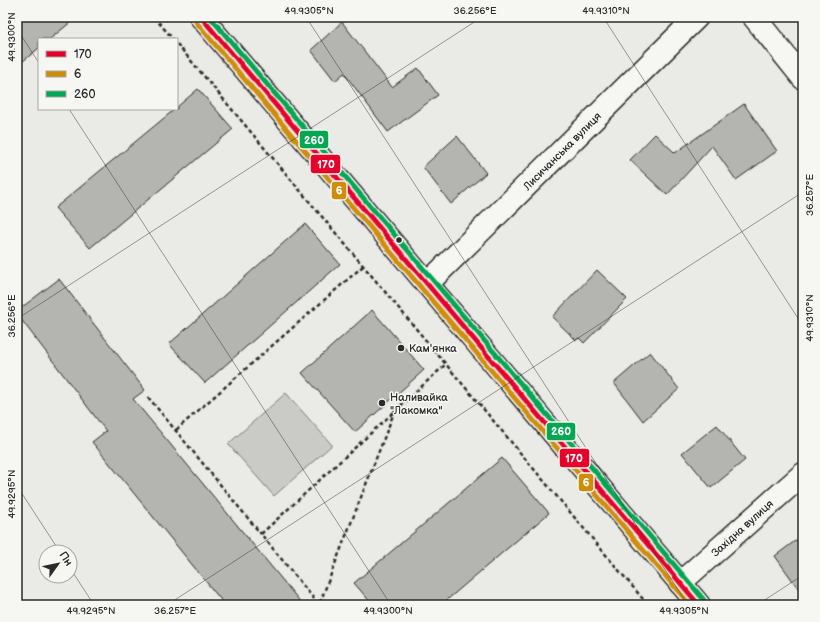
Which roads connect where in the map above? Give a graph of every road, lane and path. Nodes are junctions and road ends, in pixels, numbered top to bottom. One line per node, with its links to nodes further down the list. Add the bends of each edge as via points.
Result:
1 (154, 17): 5 (path)
2 (200, 17): 9 (main road)
3 (697, 17): 9 (main road, Лисичанська вулиця)
4 (754, 17): 7 (main road)
5 (172, 38)
6 (178, 45): 8 (path)
7 (803, 78)
8 (363, 266): 10 (path); 13 (path)
9 (428, 284): 16 (main road)
10 (446, 364): 12 (path); 17 (path)
11 (148, 397): 13 (path)
12 (396, 410): 15 (path); 15 (path, via 319,605)
13 (176, 430): 15 (path)
14 (803, 474): 16 (main road, Західна вулиця)
15 (261, 534)
16 (680, 583): 18 (main road)
17 (648, 605)
18 (699, 605)

